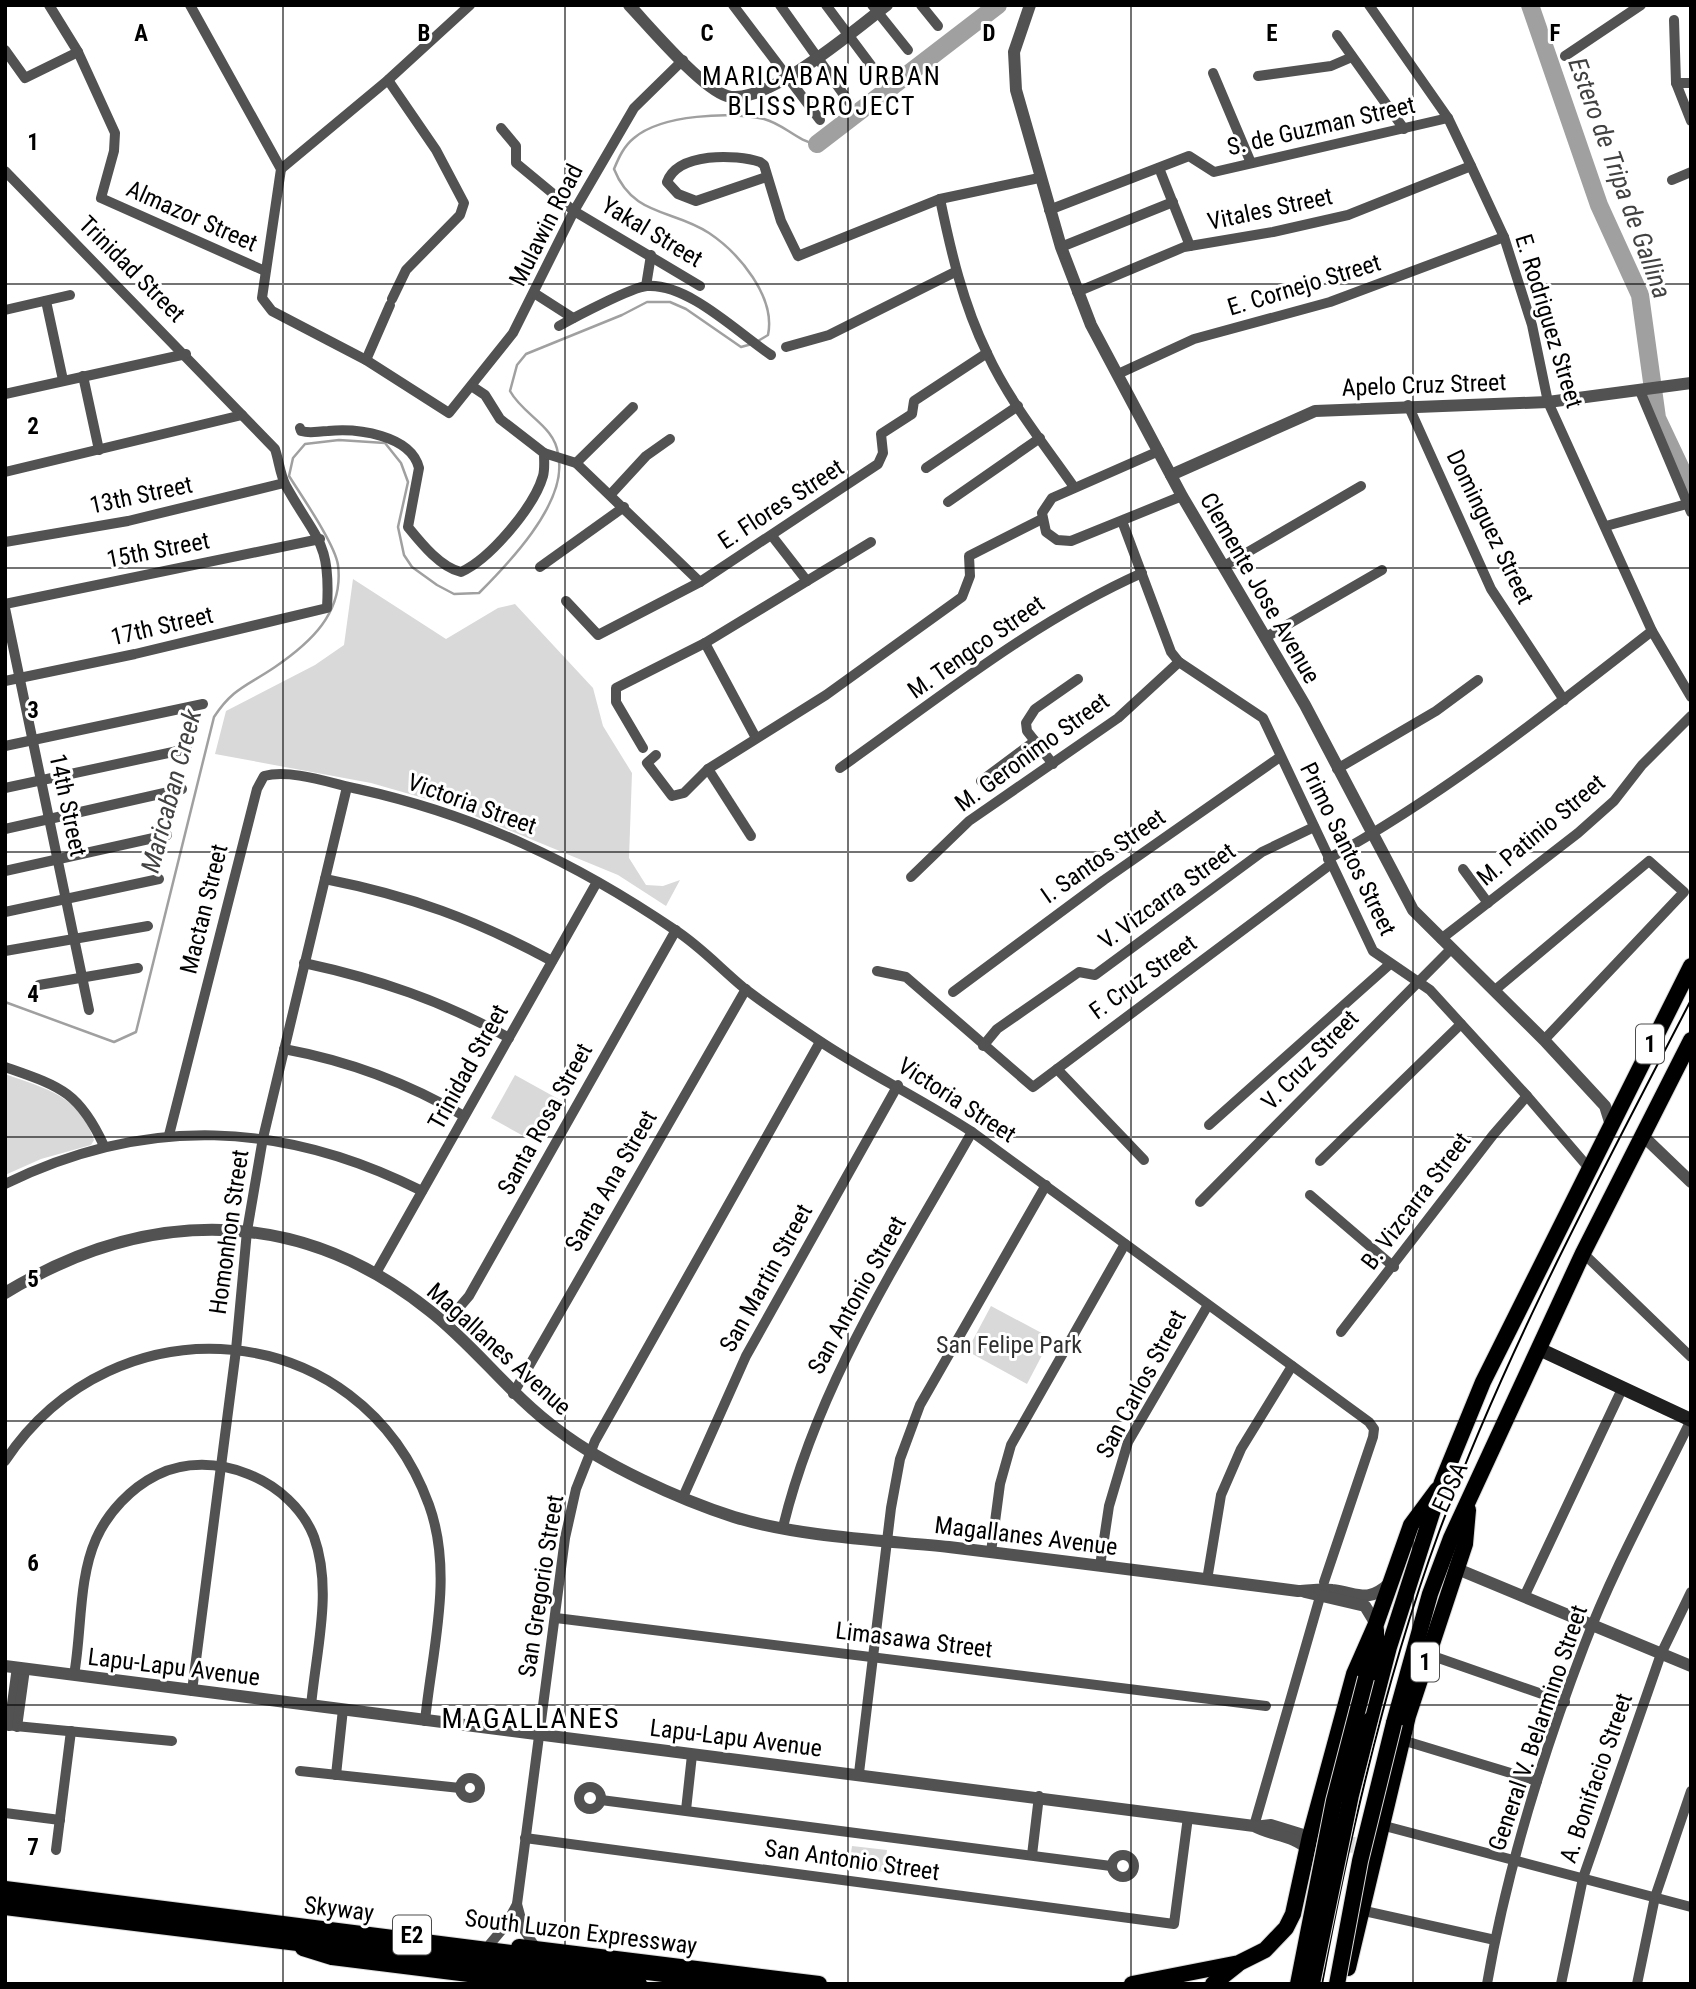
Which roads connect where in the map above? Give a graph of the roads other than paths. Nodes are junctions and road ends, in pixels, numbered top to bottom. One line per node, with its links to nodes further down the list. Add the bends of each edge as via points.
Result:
1 (49, 5): 19 (street, Almazor Street)
2 (190, 5): 40 (street)
3 (470, 5): 28 (street)
4 (629, 5): 23 (street)
5 (733, 5): 27 (street)
6 (780, 5): 22 (street)
7 (826, 5): 16 (street)
8 (921, 5): 14 (street)
9 (1030, 5): 44 (street, Clemente Jose Avenue, via 1014,52 1016,90)
10 (1369, 5): 32 (street, E. Rodriguez Street)
11 (1641, 5): 20 (street)
12 (878, 8): 16 (street); 18 (street)
13 (1674, 20): 29 (street)
14 (938, 26)
15 (1337, 35): 21 (street)
16 (847, 36): 22 (street); 25 (street)
17 (5, 50): 19 (street, via 25,78)
18 (908, 50)
19 (78, 52): 54 (street, Almazor Street, via 115,133 102,198)
20 (1564, 56)
21 (1352, 57): 26 (street, via 1331,66); 36 (street)
22 (816, 59): 27 (street); 31 (street)
23 (682, 60): 27 (street, via 726,96 747,95); 49 (street, Mulawin Road, via 634,108)
24 (1213, 73): 37 (street)
25 (879, 76)
26 (1258, 76)
27 (786, 79): 33 (street)
28 (388, 80): 40 (street); 69 (street, via 432,142 464,203 460,215 406,270)
29 (1676, 83): 30 (street); 34 (street)
30 (1691, 83)
31 (849, 102)
32 (1448, 118): 36 (street, S. de Guzman Street); 38 (street, E. Rodriguez Street)
33 (820, 120)
34 (1691, 121)
35 (501, 128): 49 (street, Yakal Street, via 517,149 516,163)
36 (1404, 130): 37 (street, S. de Guzman Street)
37 (1251, 163): 39 (street, S. de Guzman Street, via 1214,172 1189,156)
38 (1471, 166): 50 (street, E. Rodriguez Street); 51 (street, Vitales Street, via 1348,215)
39 (1159, 168): 47 (street); 48 (street, S. de Guzman Street)
40 (281, 169): 54 (street)
41 (5, 171): 67 (street, Trinidad Street)
42 (1691, 173): 45 (street)
43 (766, 177): 43 (street, via 758,160 699,160 680,167 667,182 678,194 696,201); 46 (street, via 798,256)
44 (1039, 178): 46 (street); 48 (street, Clemente Jose Avenue)
45 (1672, 180)
46 (940, 199): 55 (street)
47 (1173, 202): 51 (street); 52 (street)
48 (1049, 210): 52 (street, Clemente Jose Avenue)
49 (574, 211): 53 (street, Yakal Street); 59 (street, Mulawin Road)
50 (1504, 237): 70 (street, E. Cornejo Street, via 1330,302 1194,340); 77 (street, E. Rodriguez Street, via 1532,325)
51 (1190, 246): 58 (street, Vitales Street)
52 (1061, 247): 58 (street, Clemente Jose Avenue)
53 (651, 255): 56 (street, Yakal Street); 57 (street)
54 (265, 271): 69 (street, via 262,298 272,311)
55 (955, 272): 65 (street, via 829,335); 66 (street)
56 (701, 285)
57 (646, 286): 63 (street); 68 (street, via 690,297)
58 (1077, 292): 70 (street, Clemente Jose Avenue)
59 (534, 293): 63 (street); 74 (street, Mulawin Road, via 511,336)
60 (70, 295): 61 (street)
61 (46, 301): 62 (street); 72 (street)
62 (5, 310)
63 (573, 318): 64 (street)
64 (559, 326)
65 (786, 347)
66 (987, 353): 79 (street); 103 (street, E. Flores Street, via 914,401 912,414 881,434 883,453 878,464)
67 (186, 354): 71 (street); 81 (street, Trinidad Street)
68 (772, 355)
69 (366, 360): 74 (street, Mulawin Road, via 449,413)
70 (1118, 374): 86 (street, Clemente Jose Avenue)
71 (83, 376): 72 (street); 85 (street)
72 (64, 380): 76 (street)
73 (1691, 383): 75 (street, Apelo Cruz Street)
74 (473, 387): 87 (street, via 485,395 500,419)
75 (1644, 390): 77 (street, Apelo Cruz Street); 99 (street)
76 (5, 394)
77 (1548, 402): 78 (street, Apelo Cruz Street); 102 (street, E. Rodriguez Street)
78 (1408, 405): 91 (street, Apelo Cruz Street, via 1334,408 1298,416); 125 (street, Dominguez Street, via 1491,589)
79 (1018, 406): 83 (street); 89 (street)
80 (633, 407): 88 (street)
81 (242, 415): 85 (street); 92 (street, Trinidad Street, via 275,449)
82 (300, 428): 87 (street, via 314,435 328,430 385,436 407,448 419,468 408,527 460,572 486,554 531,501 544,473)
83 (1040, 438): 94 (street); 97 (street)
84 (670, 439): 95 (street, via 646,456)
85 (99, 450): 90 (street)
86 (1159, 451): 91 (street, Clemente Jose Avenue); 94 (street)
87 (546, 453): 88 (street)
88 (576, 463): 95 (street)
89 (926, 468)
90 (5, 472)
91 (1171, 475): 96 (street, Clemente Jose Avenue)
92 (284, 483): 104 (street, Trinidad Street); 105 (street, 13th Street, via 118,523)
93 (1361, 486): 107 (street)
94 (1074, 487): 100 (street, via 1052,498)
95 (611, 494): 98 (street)
96 (1182, 496): 101 (street); 107 (street, Clemente Jose Avenue)
97 (948, 502)
98 (624, 508): 108 (street); 112 (street)
99 (1689, 508): 102 (street)
100 (1041, 519): 101 (street, via 1046,532 1064,542); 128 (street, via 969,556 970,576 962,597 826,695)
101 (1122, 521): 110 (street)
102 (1606, 526): 116 (street, E. Rodriguez Street)
103 (772, 536): 111 (street); 112 (street, E. Flores Street)
104 (320, 539): 114 (street, 15th Street); 115 (street, Trinidad Street, via 329,571)
105 (5, 541)
106 (871, 542): 111 (street)
107 (1224, 566): 117 (street, Clemente Jose Avenue)
108 (540, 567)
109 (1382, 570): 117 (street)
110 (1142, 573): 119 (street, via 1171,652); 137 (street, M. Tengco Street, via 1090,596 1040,626)
111 (807, 581): 118 (street)
112 (700, 582): 113 (street, E. Flores Street, via 598,635)
113 (566, 601)
114 (5, 606): 120 (street, 14th Street)
115 (327, 608): 120 (street, 17th Street)
116 (1652, 631): 124 (street, E. Rodriguez Street); 125 (street, F. Cruz Street)
117 (1266, 637): 139 (street, Clemente Jose Avenue)
118 (705, 643): 128 (street); 132 (street, via 616,688 616,702)
119 (1179, 662): 135 (street, Primo Santos Street, via 1258,712); 136 (street, M. Geronimo Street, via 1118,718)
120 (20, 678): 123 (street, 17th Street); 129 (street, 14th Street)
121 (1078, 679): 130 (street, via 1030,713 1027,731)
122 (1478, 680): 139 (street, via 1436,711)
123 (5, 681)
124 (1691, 697)
125 (1564, 700): 149 (street, F. Cruz Street)
126 (203, 704): 129 (street)
127 (1691, 716): 160 (street, M. Patinio Street, via 1614,801)
128 (756, 738): 138 (street)
129 (33, 740): 131 (street); 140 (street, 14th Street)
130 (1035, 741): 136 (street); 141 (street)
131 (5, 746)
132 (643, 748)
133 (187, 749): 140 (street)
134 (656, 755): 138 (street, via 647,763 676,798)
135 (1280, 757): 146 (street, Primo Santos Street); 179 (street, I. Santos Street)
136 (1053, 764): 155 (street, M. Geronimo Street, via 969,821)
137 (840, 768)
138 (708, 769): 150 (street)
139 (1337, 769): 149 (street, Clemente Jose Avenue)
140 (41, 780): 143 (street); 145 (street, 14th Street)
141 (981, 781)
142 (347, 787): 157 (street, Homonhon Street); 158 (street, Victoria Street, via 470,820 514,837); 196 (street, Mactan Street, via 271,774 259,782)
143 (5, 788)
144 (182, 789): 145 (street)
145 (49, 820): 147 (street); 151 (street, 14th Street)
146 (1314, 827): 152 (street, Primo Santos Street); 186 (street, V. Vizcarra Street, via 1262,852 1095,975 1079,972 998,1029)
147 (5, 829)
148 (167, 835): 151 (street)
149 (1372, 835): 152 (street, F. Cruz Street); 164 (street, Clemente Jose Avenue, via 1413,910)
150 (751, 836)
151 (58, 860): 154 (street); 159 (street, 14th Street)
152 (1329, 861): 170 (street, Primo Santos Street, via 1373,951); 189 (street, F. Cruz Street)
153 (1463, 869): 160 (street)
154 (5, 871)
155 (911, 877)
156 (159, 879): 159 (street)
157 (325, 879): 168 (street, via 424,902); 169 (street, Homonhon Street)
158 (597, 882): 163 (street, Victoria Street); 168 (street, Trinidad Street)
159 (66, 900): 161 (street); 165 (street, 14th Street)
160 (1488, 903): 164 (street, M. Patinio Street)
161 (5, 912)
162 (148, 926): 165 (street)
163 (676, 930): 177 (street, Victoria Street); 216 (street, Santa Rosa Street, via 469,1296)
164 (1441, 939): 166 (street, Clemente Jose Avenue)
165 (74, 940): 167 (street); 174 (street, 14th Street)
166 (1451, 949): 175 (street, V. Cruz Street); 178 (street, Clemente Jose Avenue)
167 (5, 951)
168 (552, 961): 182 (street, Trinidad Street)
169 (304, 963): 182 (street, via 415,993 461,1011); 187 (street, Homonhon Street)
170 (1390, 964): 175 (street, Primo Santos Street); 194 (street)
171 (1691, 966): 193 (highway, EDSA / 1)
172 (138, 968): 174 (street)
173 (877, 971): 186 (street, via 906,977)
174 (82, 977): 176 (street); 180 (street, 14th Street)
175 (1416, 981): 181 (street, Primo Santos Street); 208 (street, V. Cruz Street)
176 (38, 985)
177 (746, 989): 185 (street, Victoria Street); 223 (street, Santa Ana Street)
178 (1494, 990): 183 (street, Clemente Jose Avenue); 183 (street, via 1649,862 1684,892)
179 (953, 992)
180 (89, 1010)
181 (1461, 1024): 191 (street, Primo Santos Street); 201 (street)
182 (509, 1038): 192 (street, Trinidad Street)
183 (1544, 1040): 193 (street, Clemente Jose Avenue, via 1605,1106)
184 (1691, 1040): 197 (highway, EDSA / 1)
185 (820, 1042): 190 (street, Victoria Street); 225 (street, San Gregorio Street)
186 (983, 1046): 189 (street, F. Cruz Street, via 1031,1087)
187 (284, 1049): 192 (street, via 386,1077); 198 (street, Homonhon Street)
188 (5, 1067): 199 (street, via 57,1085 77,1100)
189 (1057, 1069): 200 (street)
190 (898, 1085): 195 (street, Victoria Street); 229 (street, San Martin Street, via 746,1356)
191 (1527, 1096): 202 (street, Primo Santos Street); 212 (street, B. Vizcarra Street)
192 (464, 1116): 206 (street, Trinidad Street)
193 (1610, 1122): 202 (highway, EDSA / 1)
194 (1209, 1125)
195 (972, 1132): 205 (street, Victoria Street); 231 (street, San Antonio Street, via 831,1385 798,1466)
196 (169, 1135): 198 (street); 199 (street)
197 (1642, 1135): 203 (street); 211 (highway, EDSA / 1)
198 (263, 1138): 206 (street, via 379,1169); 209 (street, Homonhon Street)
199 (104, 1146): 204 (street)
200 (1144, 1160)
201 (1320, 1161)
202 (1588, 1167): 228 (highway, EDSA / 1, via 1483,1382)
203 (1691, 1182)
204 (5, 1184)
205 (1046, 1185): 210 (street, Victoria Street); 232 (street, via 919,1405 900,1459)
206 (422, 1191): 213 (street, Trinidad Street)
207 (1310, 1195): 212 (street)
208 (1200, 1202)
209 (247, 1231): 213 (street, Magallanes Avenue, via 343,1255); 214 (street, Magallanes Avenue, via 217,1229 139,1237 45,1269); 219 (street, Homonhon Street)
210 (1125, 1244): 215 (street, Victoria Street); 233 (street, via 1011,1445 1000,1484)
211 (1583, 1253): 218 (highway, EDSA / 1); 220 (street)
212 (1394, 1267): 217 (street, B. Vizcarra Street)
213 (376, 1273): 216 (street, Magallanes Avenue)
214 (5, 1293)
215 (1208, 1305): 221 (street, Victoria Street); 234 (street, San Carlos Street, via 1128,1442 1109,1506)
216 (446, 1324): 223 (street, Magallanes Avenue)
217 (1340, 1332)
218 (1539, 1349): 222 (main road); 230 (highway, EDSA / 1)
219 (236, 1350): 226 (street, via 159,1353 101,1373 50,1407); 227 (street, Homonhon Street); 255 (street, via 301,1368 349,1396 390,1437 422,1489 438,1536 441,1562)
220 (1691, 1357)
221 (1292, 1366): 236 (street, via 1241,1449 1221,1495); 238 (street, Victoria Street, via 1374,1429)
222 (1623, 1387): 224 (main road); 240 (street)
223 (513, 1394): 225 (street, Magallanes Avenue)
224 (1691, 1420): 243 (street, General V. Belarmino Street)
225 (589, 1453): 229 (street, Magallanes Avenue); 241 (street, San Gregorio Street, via 569,1516)
226 (5, 1461)
227 (220, 1466): 249 (street, via 159,1474 111,1513 87,1570); 250 (street, Homonhon Street); 252 (street, via 247,1473 275,1488 294,1505 313,1534 323,1590)
228 (1442, 1482): 237 (highway, EDSA / 1, via 1411,1525); 303 (highway, EDSA / 1, bridge, via 1370,1720)
229 (682, 1497): 231 (street, Magallanes Avenue, via 732,1516)
230 (1469, 1500): 235 (highway, 1, via 1465,1544); 304 (highway, EDSA / 1, bridge, via 1430,1594 1394,1723)
231 (783, 1527): 232 (street, Magallanes Avenue)
232 (886, 1540): 233 (street, Magallanes Avenue); 246 (street)
233 (991, 1552): 234 (street, Magallanes Avenue)
234 (1100, 1566): 236 (street, Magallanes Avenue)
235 (1455, 1568): 240 (street); 244 (highway, 1)
236 (1208, 1580): 238 (street, Magallanes Avenue)
237 (1390, 1583): 238 (street, Magallanes Avenue, via 1368,1597); 242 (highway, 1)
238 (1322, 1590): 242 (street, Magallanes Avenue, via 1365,1606); 275 (street, Victoria Street)
239 (1691, 1592): 245 (street, A. Bonifacio Street)
240 (1524, 1597): 243 (street)
241 (556, 1618): 246 (street, Limasawa Street); 258 (street, San Gregorio Street)
242 (1376, 1624): 277 (highway, 1, via 1354,1674); 302 (highway, 1, bridge, via 1376,1648 1334,1801)
243 (1593, 1625): 245 (street); 251 (street, General V. Belarmino Street)
244 (1427, 1654): 251 (street); 259 (highway, 1)
245 (1661, 1654): 247 (street); 282 (street, A. Bonifacio Street)
246 (873, 1656): 253 (street, Limasawa Street); 263 (street)
247 (1691, 1666)
248 (16, 1667): 249 (street, Lapu-Lapu Avenue); 256 (street)
249 (74, 1675): 250 (street, Lapu-Lapu Avenue)
250 (192, 1690): 252 (street, Lapu-Lapu Avenue)
251 (1565, 1702): 265 (street, General V. Belarmino Street)
252 (311, 1706): 254 (street, Lapu-Lapu Avenue)
253 (1266, 1706)
254 (343, 1709): 255 (street, Lapu-Lapu Avenue); 264 (street)
255 (425, 1721): 258 (street, Lapu-Lapu Avenue)
256 (10, 1726): 257 (street)
257 (71, 1731): 260 (street); 273 (street)
258 (540, 1735): 261 (street, Lapu-Lapu Avenue); 276 (street, San Gregorio Street)
259 (1402, 1740): 265 (street); 274 (highway, 1)
260 (172, 1741)
261 (692, 1755): 263 (street, Lapu-Lapu Avenue); 270 (street)
262 (300, 1771): 264 (street)
263 (859, 1773): 268 (street, Lapu-Lapu Avenue)
264 (336, 1775): 266 (street)
265 (1537, 1781): 280 (street, General V. Belarmino Street)
266 (460, 1788)
267 (1691, 1791): 285 (street)
268 (1039, 1796): 272 (street, Lapu-Lapu Avenue); 279 (street)
269 (601, 1800): 270 (street)
270 (686, 1810): 279 (street)
271 (5, 1813): 273 (street)
272 (1188, 1816): 275 (street, Lapu-Lapu Avenue); 276 (street, San Antonio Street, via 1174,1924)
273 (60, 1821): 278 (street)
274 (1381, 1825): 280 (street); 289 (highway, 1)
275 (1254, 1826): 277 (street, Lapu-Lapu Avenue, via 1268,1834)
276 (525, 1838): 286 (street, San Gregorio Street)
277 (1311, 1842): 294 (highway, 1, via 1286,1928 1265,1950)
278 (56, 1850)
279 (1032, 1855): 281 (street)
280 (1514, 1859): 282 (street); 290 (street, General V. Belarmino Street)
281 (1111, 1866)
282 (1583, 1878): 285 (street); 307 (street, A. Bonifacio Street)
283 (5, 1883): 292 (highway, South Luzon Expressway / E2)
284 (5, 1890): 298 (highway, Skyway / E2)
285 (1655, 1897): 288 (street); 308 (street)
286 (517, 1904): 292 (street, San Gregorio Street); 293 (street, San Gregorio Street, via 524,1930)
287 (5, 1907): 291 (highway, South Luzon Expressway / E2); 297 (highway, Skyway / E2)
288 (1691, 1907)
289 (1360, 1910): 290 (street); 305 (highway, 1)
290 (1495, 1940): 306 (street, General V. Belarmino Street)
291 (284, 1942): 295 (highway, via 332,1957); 296 (highway, South Luzon Expressway / E2)
292 (490, 1944): 293 (highway, South Luzon Expressway / E2)
293 (536, 1948): 299 (highway, South Luzon Expressway / E2)
294 (1239, 1963): 300 (highway); 301 (highway)
295 (548, 1984)
296 (628, 1984)
297 (638, 1984)
298 (750, 1984)
299 (819, 1984)
300 (1133, 1984)
301 (1213, 1984)
302 (1298, 1984)
303 (1312, 1984)
304 (1336, 1984)
305 (1344, 1984)
306 (1487, 1984)
307 (1561, 1984)
308 (1637, 1984)

